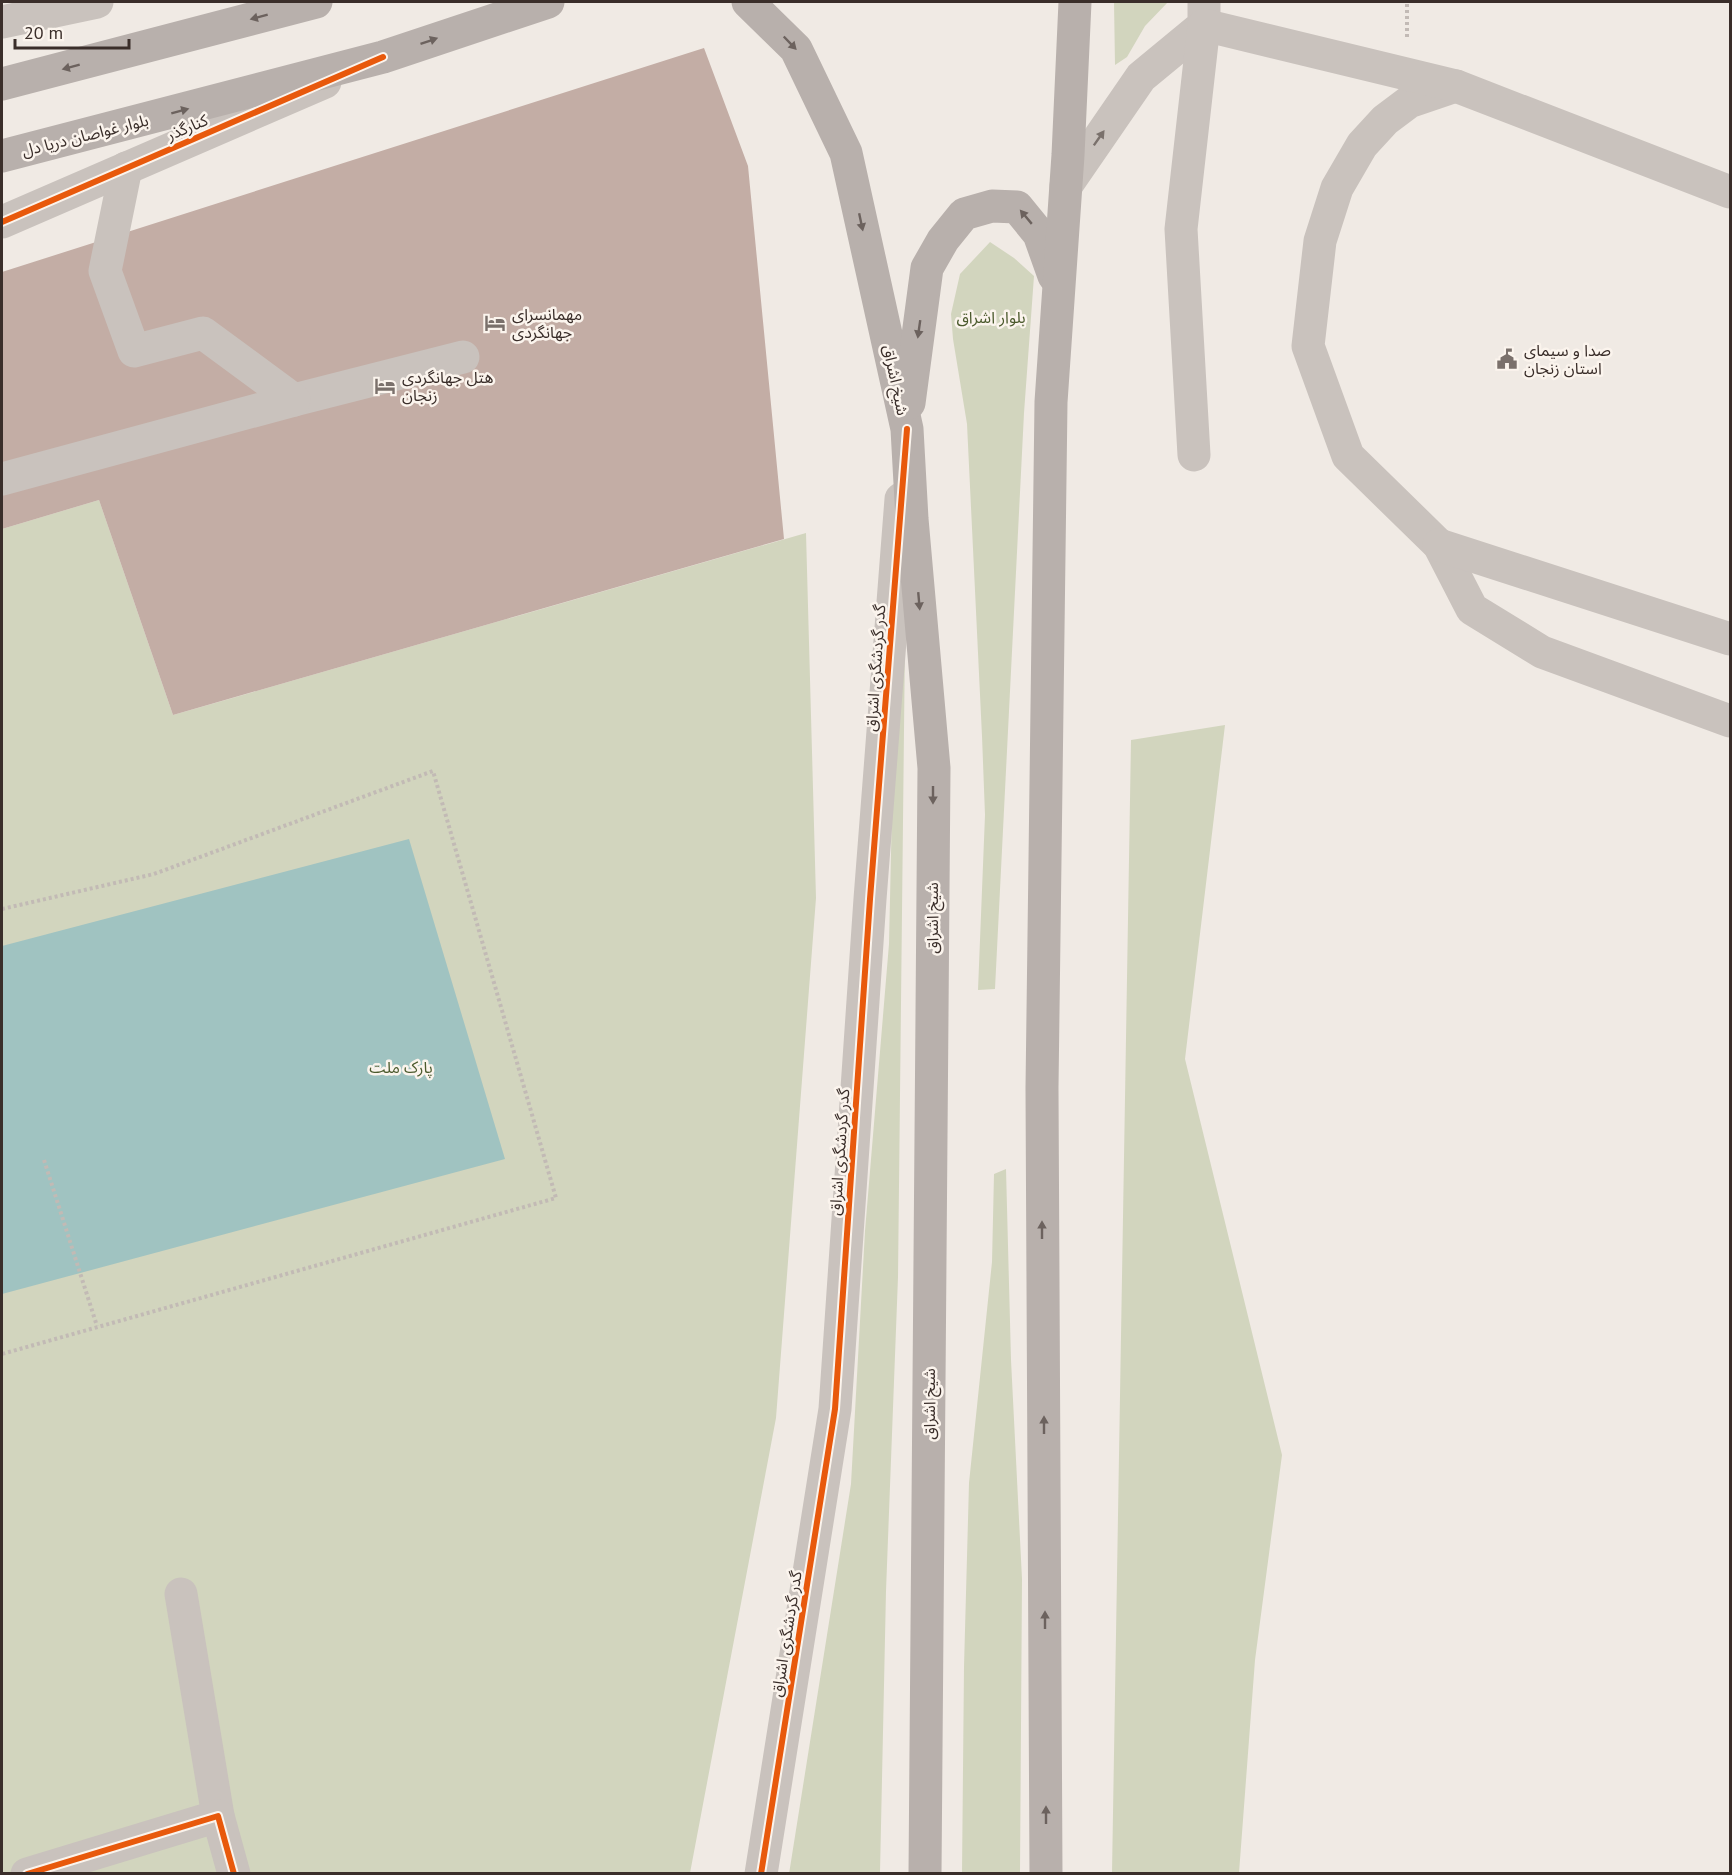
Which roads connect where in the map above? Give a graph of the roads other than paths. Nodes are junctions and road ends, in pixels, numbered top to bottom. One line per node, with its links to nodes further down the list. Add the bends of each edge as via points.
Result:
1 (97, 2): 7 (street)
2 (316, 2): 9 (main road, one-way to 9)
3 (548, 2): 8 (main road, بلوار غواصان دریا دل, one-way to 3)
4 (748, 2): 19 (main road, شیخ اشراق, one-way to 19, via 796,49 846,153)
5 (1075, 2): 13 (main road)
6 (1204, 13): 10 (street); 13 (street, one-way to 6, via 1141,77); 20 (street, via 1181,229)
7 (2, 22)
8 (383, 57): 11 (main road, بلوار غواصان دریا دل, one-way to 8); 12 (street, کنارگذر)
9 (2, 84)
10 (1456, 86): 14 (street); 22 (street, via 1409,102 1385,120 1362,145 1337,188 1320,241 1308,346 1348,456)
11 (2, 156)
12 (126, 168): 15 (street, کنارگذر); 18 (street, via 105,271 134,351 203,333)
13 (1066, 186): 16 (main road)
14 (1731, 192)
15 (2, 222)
16 (1059, 289): 19 (main road, one-way to 19, via 1039,234 1017,207 992,206 964,214 927,268); 31 (main road, one-way to 16, via 1042,1088 1051,402)
17 (463, 357): 18 (street)
18 (294, 400): 21 (street)
19 (907, 429): 29 (street, گدر گردشگری اشراق, via 835,1409); 30 (main road, شیخ اشراق, one-way to 30, via 934,768)
20 (1194, 455)
21 (2, 479)
22 (1439, 545): 23 (street); 24 (street, via 1473,609 1542,652)
23 (1731, 639)
24 (1731, 721)
25 (181, 1594): 26 (street)
26 (218, 1816): 27 (street); 28 (street)
27 (27, 1874)
28 (234, 1874)
29 (761, 1874)
30 (925, 1874)
31 (1046, 1874)

